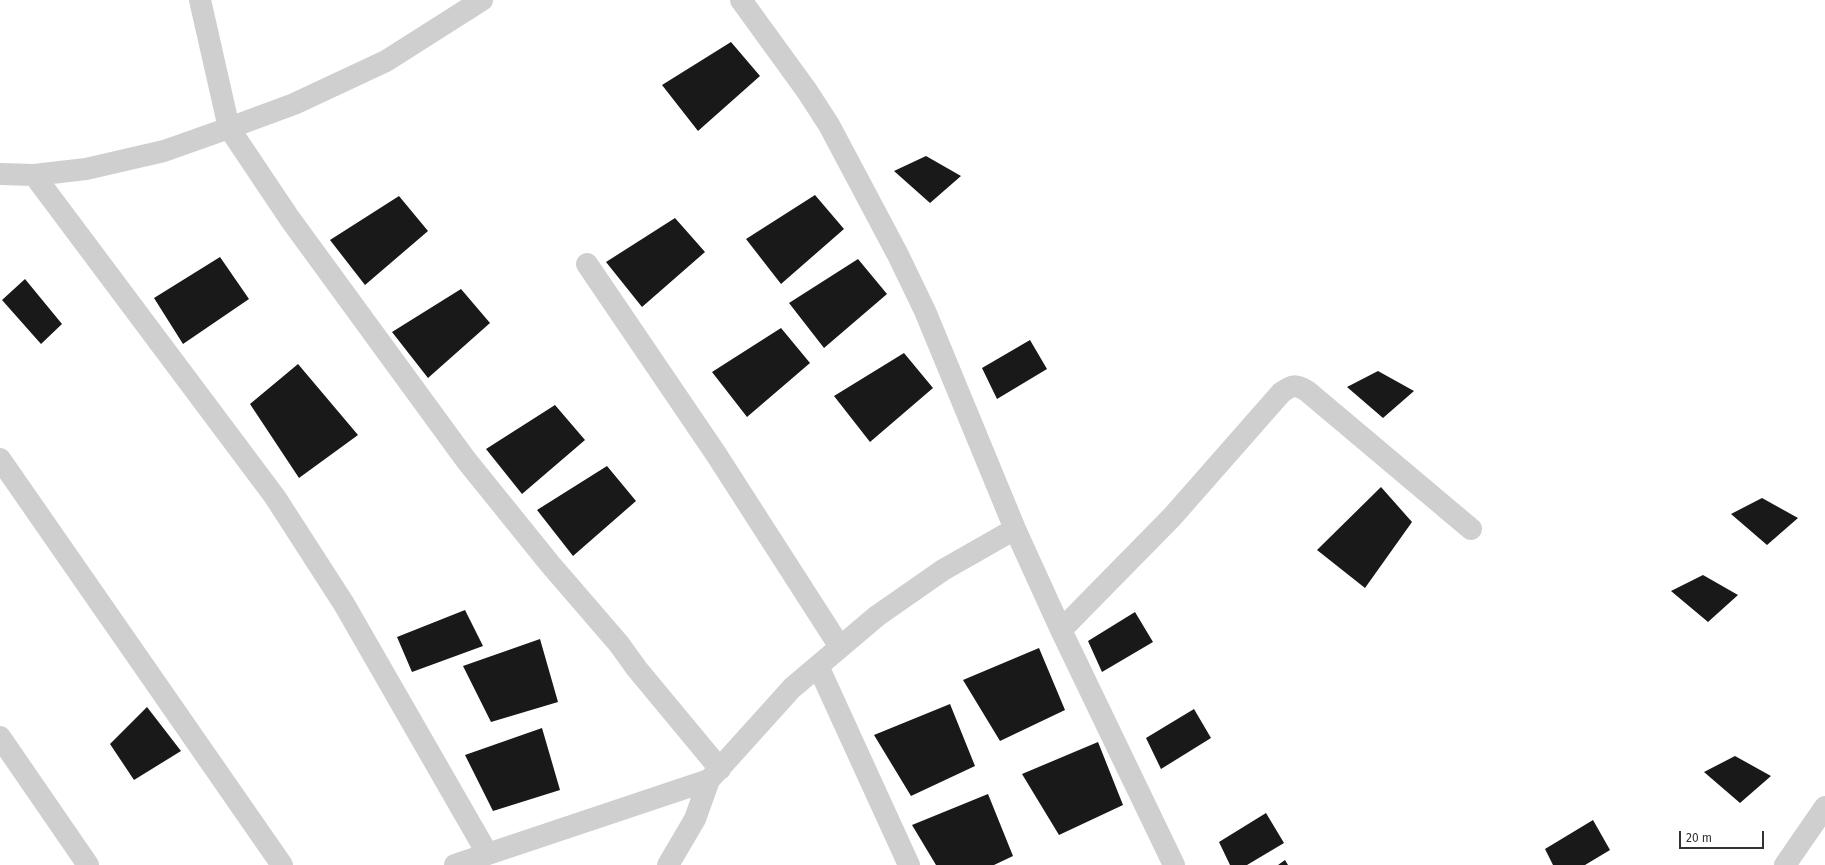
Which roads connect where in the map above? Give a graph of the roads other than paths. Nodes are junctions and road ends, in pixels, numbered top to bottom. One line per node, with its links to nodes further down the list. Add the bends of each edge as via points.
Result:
1 (200, 0): 4 (street)
2 (482, 0): 4 (street, via 386,61 294,104)
3 (741, 0): 9 (street, via 808,91 895,248 925,311)
4 (229, 128): 6 (street, via 150,154 86,169); 15 (street, via 290,219 466,460 619,644)
5 (0, 174): 6 (street)
6 (34, 175): 17 (street, via 276,497 348,611)
7 (587, 264): 12 (street, via 716,454)
8 (0, 459): 19 (street)
9 (1015, 529): 11 (street); 12 (street, via 942,570 877,616)
10 (1471, 529): 11 (street, via 1307,391 1297,386 1289,387 1172,517)
11 (1060, 630): 23 (street)
12 (840, 647): 13 (street)
13 (818, 666): 15 (street, via 792,688); 22 (street)
14 (0, 737): 18 (street)
15 (715, 775): 17 (street); 21 (street, via 695,820)
16 (1825, 807): 24 (street)
17 (487, 853): 20 (street)
18 (88, 865)
19 (282, 865)
20 (455, 865)
21 (668, 865)
22 (909, 865)
23 (1174, 865)
24 (1785, 865)

